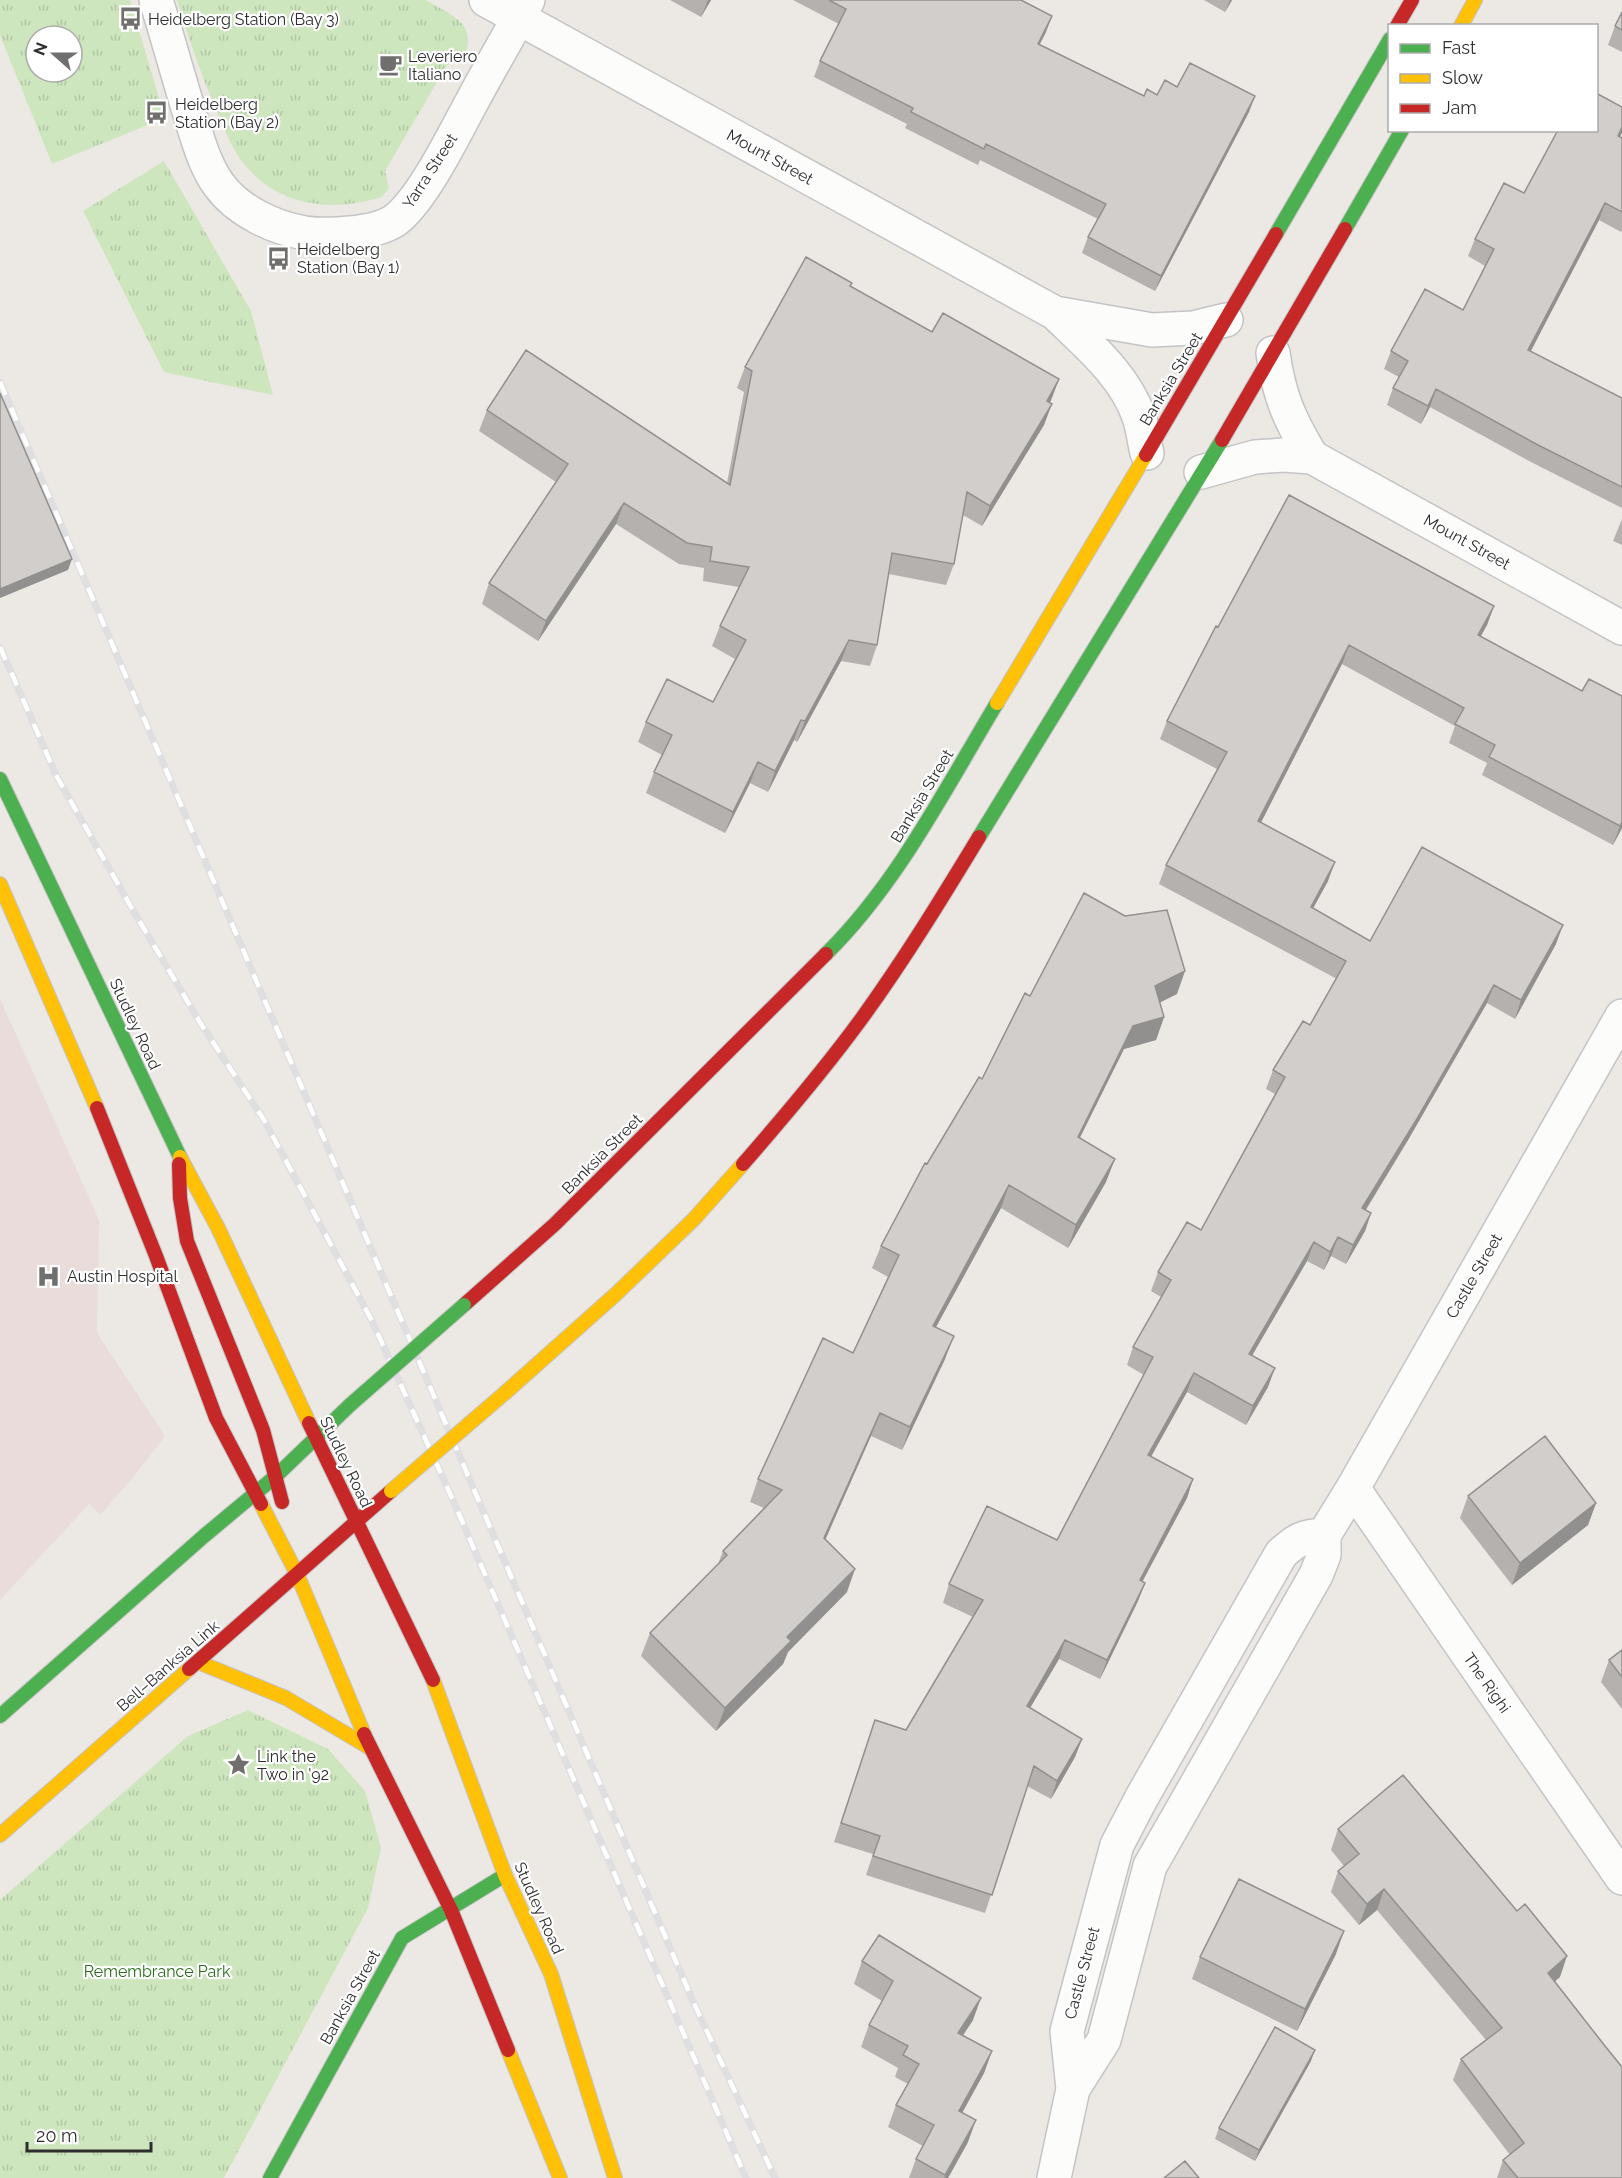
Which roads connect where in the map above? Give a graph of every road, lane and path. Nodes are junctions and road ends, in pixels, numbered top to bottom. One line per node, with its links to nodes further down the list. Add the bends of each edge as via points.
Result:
1 (156, 0): 5 (street, Yarra Street, via 200,145 218,184 256,215 288,230 309,233 375,229 400,216 418,194)
2 (486, 0): 5 (street, Mount Street)
3 (1412, 0): 6 (main road)
4 (1475, 0): 7 (main road)
5 (523, 9): 10 (street, Mount Street)
6 (1398, 24)
7 (1462, 24)
8 (1388, 41): 11 (main road, Banksia Street)
9 (1401, 132): 12 (main road)
10 (1055, 313): 11 (street, Mount Street, via 1152,330 1193,328); 13 (street, Mount Street, via 1129,394)
11 (1226, 320): 13 (main road, Banksia Street)
12 (1273, 352): 14 (street, via 1285,407); 15 (main road)
13 (1147, 453): 22 (main road, Banksia Street, bridge, via 901,861 853,928 555,1224)
14 (1312, 457): 15 (street, Mount Street, via 1255,457); 16 (street, Mount Street)
15 (1201, 472): 26 (main road, bridge, via 941,899 862,1018 777,1125 694,1220 616,1294)
16 (1622, 628)
17 (0, 780): 20 (main road, Studley Road)
18 (0, 884): 21 (main road, Studley Road, via 97,1109)
19 (1622, 1016): 24 (street, Castle Street)
20 (179, 1155): 21 (main road, Studley Road); 21 (main road)
21 (187, 1242): 22 (main road, Studley Road, via 277,1358); 23 (main road, via 263,1430); 25 (main road, Studley Road, via 216,1418)
22 (317, 1438): 23 (main road); 26 (main road, Studley Road)
23 (276, 1476): 25 (main road); 27 (main road)
24 (1353, 1488): 33 (street, The Righi); 38 (street, Castle Street, via 1324,1535 1296,1540 1281,1554 1117,1845 1066,2031 1073,2089)
25 (255, 1492): 27 (main road, Studley Road); 29 (main road)
26 (357, 1522): 27 (main road, Bell–Banksia Link); 32 (main road, Studley Road, via 434,1682)
27 (297, 1574): 28 (main road, Bell–Banksia Link); 30 (main road, Studley Road)
28 (198, 1662): 30 (main road, via 276,1694); 31 (main road, Bell–Banksia Link)
29 (0, 1716)
30 (370, 1748): 34 (main road, Studley Road)
31 (0, 1835)
32 (505, 1875): 34 (main road, Banksia Street); 37 (main road, Studley Road, via 551,1974)
33 (1622, 1878)
34 (451, 1910): 35 (main road, Banksia Street, via 402,1938); 36 (main road, Studley Road)
35 (270, 2178)
36 (560, 2178)
37 (615, 2178)
38 (1054, 2178)

